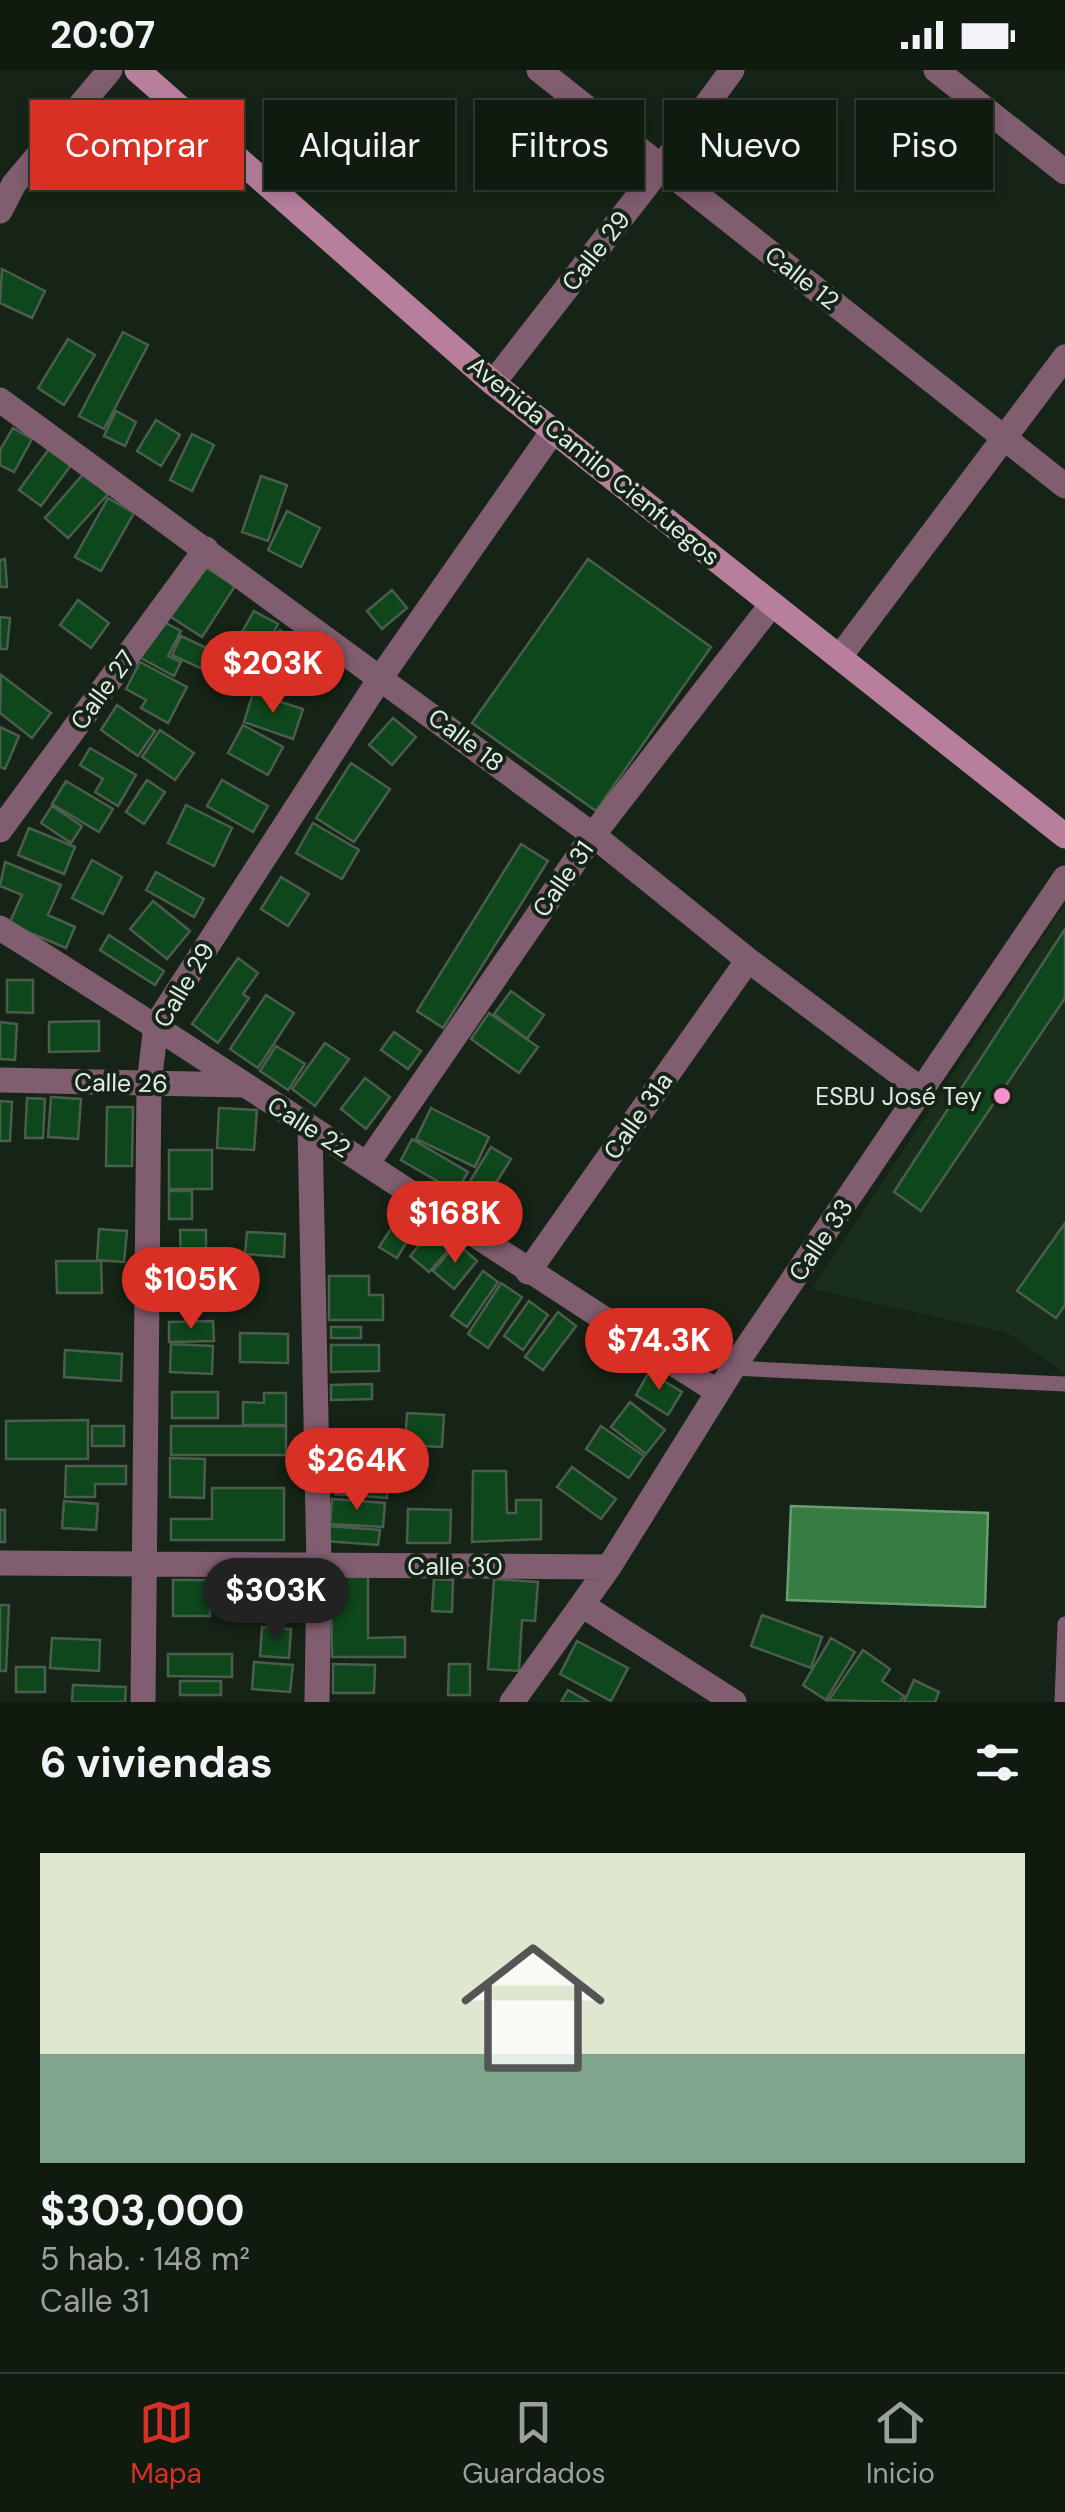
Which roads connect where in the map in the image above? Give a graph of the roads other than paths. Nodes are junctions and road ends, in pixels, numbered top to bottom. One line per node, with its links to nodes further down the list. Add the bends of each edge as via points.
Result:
1 (110, 70): 8 (street, via 14,184)
2 (539, 70): 6 (street, Calle 12)
3 (732, 70): 6 (street, Calle 29)
4 (936, 70): 7 (street)
5 (154, 75): 10 (main road, Avenida Camilo Cienfuegos)
6 (661, 168): 10 (street, Calle 29); 13 (street, Calle 12)
7 (1065, 172)
8 (0, 210)
9 (1065, 357): 13 (street)
10 (493, 383): 12 (main road, Avenida Camilo Cienfuegos)
11 (0, 400): 15 (street, Calle 18)
12 (553, 431): 16 (main road, Avenida Camilo Cienfuegos); 18 (street, Calle 29)
13 (1005, 436): 14 (street, Calle 12); 17 (street)
14 (1065, 486)
15 (206, 549): 18 (street, Calle 18); 19 (street, Calle 27)
16 (772, 604): 17 (main road, Avenida Camilo Cienfuegos); 20 (street, Calle 31)
17 (841, 656): 21 (main road, Avenida Camilo Cienfuegos)
18 (381, 677): 20 (street, Calle 18); 25 (street, Calle 29)
19 (0, 830)
20 (593, 835): 24 (street, Calle 18); 31 (street, Calle 31)
21 (1065, 836)
22 (1065, 878): 29 (street, Calle 33)
23 (0, 928): 25 (street, Calle 22)
24 (748, 960): 29 (street, Calle 18); 32 (street, Calle 31a)
25 (156, 1025): 27 (street, Calle 29); 28 (street, Calle 22)
26 (0, 1080): 27 (street, Calle 26)
27 (148, 1084): 28 (street, Calle 26); 37 (street, Calle 29)
28 (242, 1085): 30 (street, Calle 22)
29 (923, 1092): 33 (street, Calle 33)
30 (310, 1128): 31 (street, Calle 22); 38 (street)
31 (367, 1164): 32 (street, Calle 22)
32 (528, 1272): 35 (street, Calle 22)
33 (733, 1368): 34 (lane); 35 (street, Calle 33)
34 (1065, 1384)
35 (718, 1392): 39 (street, Calle 33)
36 (0, 1563): 37 (street, Calle 30)
37 (142, 1564): 38 (street, Calle 30); 42 (street, Calle 29)
38 (318, 1565): 39 (street, Calle 30); 43 (street)
39 (609, 1567): 40 (street, Calle 33)
40 (582, 1605): 44 (street, Calle 33); 45 (street)
41 (1065, 1624): 46 (lane)
42 (143, 1702)
43 (318, 1702)
44 (512, 1702)
45 (734, 1702)
46 (1062, 1702)

